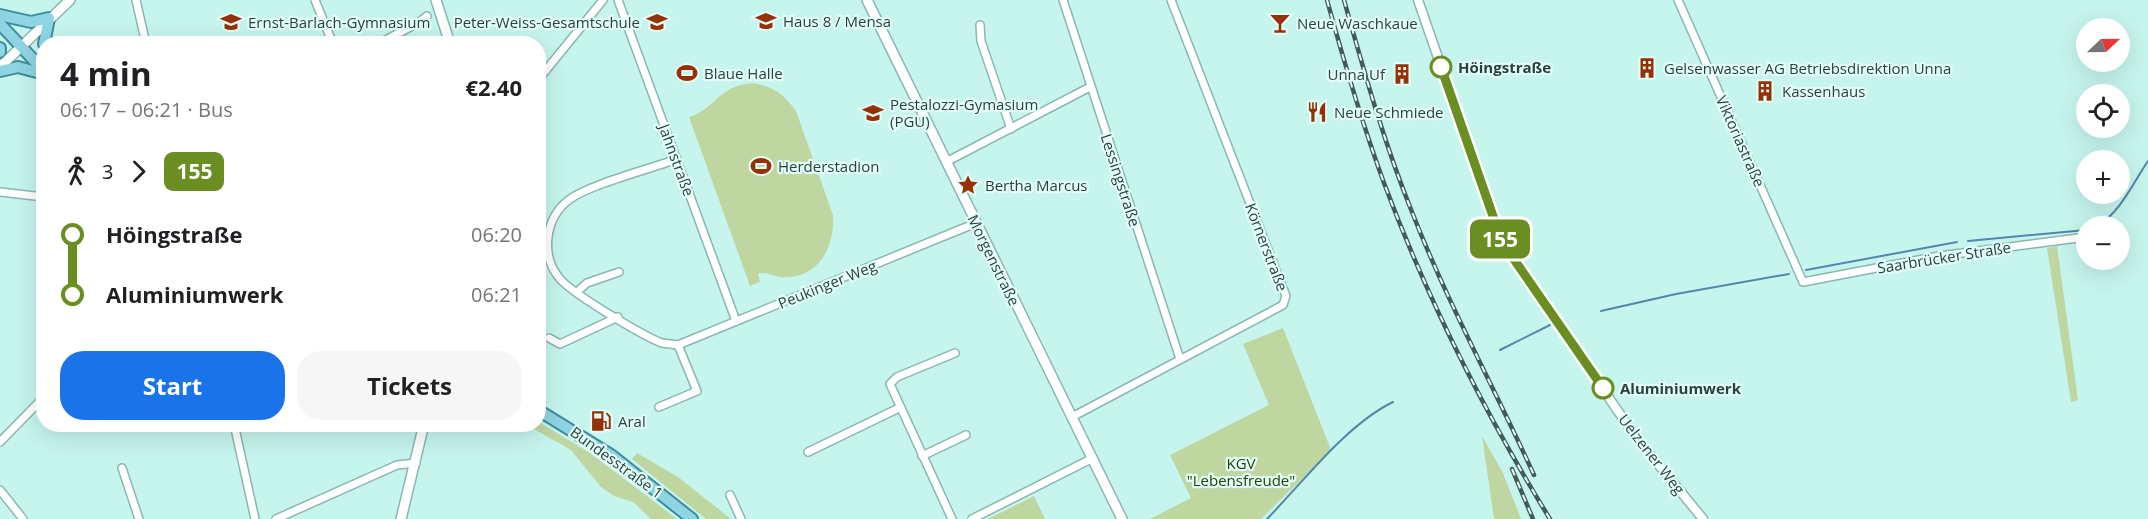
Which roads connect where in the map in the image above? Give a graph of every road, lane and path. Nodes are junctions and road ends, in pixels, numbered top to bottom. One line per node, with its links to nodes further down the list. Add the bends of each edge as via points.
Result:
1 (70, 0): 14 (main road)
2 (136, 0): 18 (street)
3 (315, 0): 19 (street)
4 (436, 0): 21 (main road)
5 (603, 0): 25 (street)
6 (618, 0): 29 (street, Jahnstraße)
7 (867, 0): 30 (main road, Morgenstraße)
8 (1063, 0): 27 (street, Lessingstraße)
9 (1171, 0): 43 (street, Körnerstraße, via 1286,296 1283,305)
10 (1418, 0): 70 (street, Uelzener Weg, via 1502,242 1635,436)
11 (1678, 0): 36 (street, Viktoriastraße)
12 (0, 15): 14 (main road, via 31,22)
13 (427, 16): 20 (street)
14 (49, 18): 17 (main road); 22 (main road)
15 (0, 24): 22 (main road)
16 (980, 26): 28 (street, via 981,41)
17 (46, 36)
18 (144, 36)
19 (330, 36)
20 (393, 36)
21 (447, 36)
22 (21, 48): 23 (main road); 24 (main road)
23 (36, 64)
24 (0, 69): 26 (main road, via 18,67)
25 (546, 70)
26 (36, 71)
27 (1090, 87): 28 (street); 43 (street, Lessingstraße)
28 (1011, 129): 30 (street)
29 (677, 159): 37 (street, via 578,194 558,211 549,227 548,254 560,278); 39 (street, Jahnstraße)
30 (946, 162): 33 (main road, Morgenstraße)
31 (0, 192): 32 (street)
32 (36, 196)
33 (976, 223): 39 (street, Peukinger Weg); 48 (main road, Morgenstraße)
34 (2076, 238): 36 (street, Saarbrücker Straße, via 1939,256)
35 (619, 272): 37 (street, via 588,283)
36 (1803, 282)
37 (577, 292): 38 (street)
38 (618, 317): 40 (street, via 560,344); 41 (street, via 654,340)
39 (736, 321): 41 (street, Peukinger Weg)
40 (549, 338)
41 (678, 345): 45 (street, via 697,391)
42 (955, 353): 46 (street, via 892,380 891,389)
43 (1180, 359): 48 (street, Körnerstraße)
44 (36, 405): 52 (street)
45 (659, 407)
46 (899, 408): 53 (street); 54 (street)
47 (546, 415): 65 (main road, Bundesstraße 1, via 611,455)
48 (1072, 417): 55 (main road, Morgenstraße)
49 (236, 432): 62 (street)
50 (422, 432): 56 (main road)
51 (966, 435): 54 (street)
52 (0, 442)
53 (808, 452)
54 (922, 456): 67 (street)
55 (1092, 458): 68 (street); 69 (main road, Morgenstraße)
56 (416, 463): 63 (street, via 397,465); 64 (main road)
57 (122, 468): 61 (street)
58 (0, 490): 60 (street)
59 (730, 495): 66 (street)
60 (23, 519)
61 (139, 519)
62 (255, 519)
63 (276, 519)
64 (401, 519)
65 (692, 519)
66 (741, 519)
67 (952, 519)
68 (972, 519)
69 (1122, 519)
70 (1703, 519)

